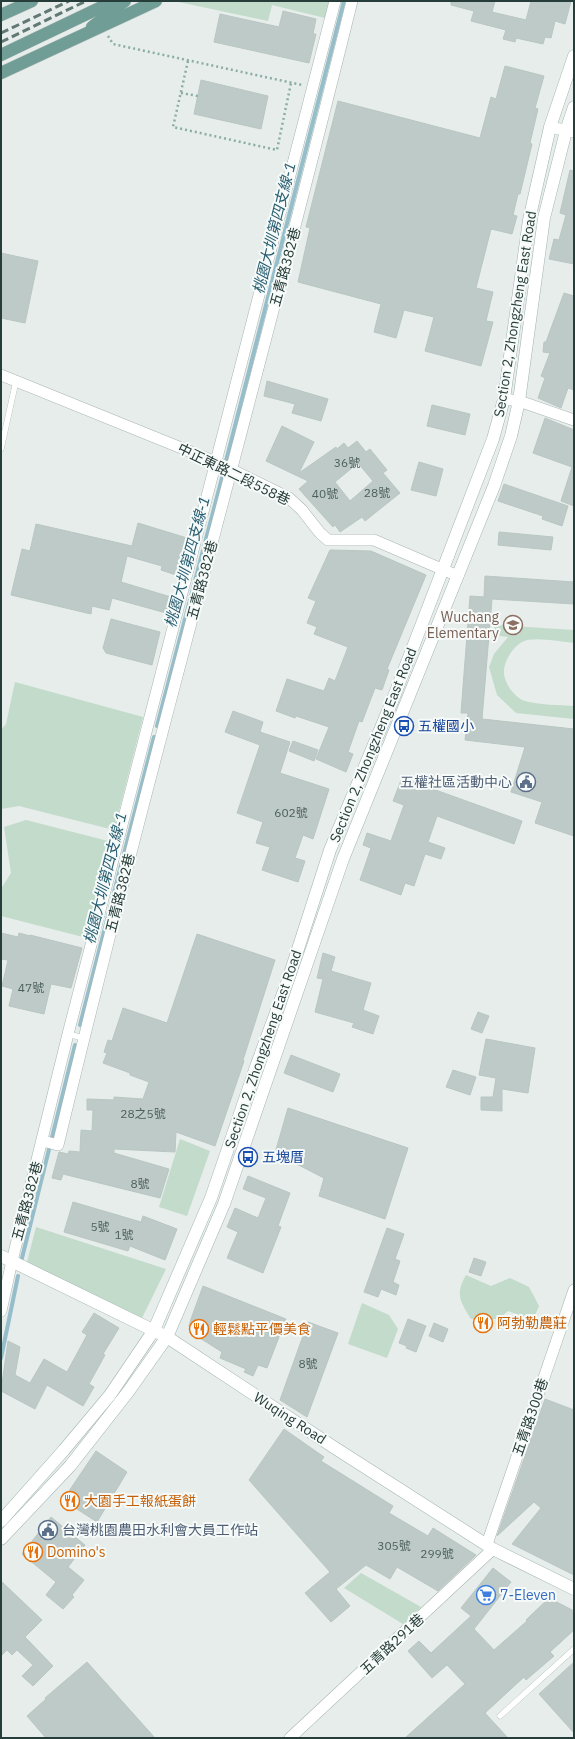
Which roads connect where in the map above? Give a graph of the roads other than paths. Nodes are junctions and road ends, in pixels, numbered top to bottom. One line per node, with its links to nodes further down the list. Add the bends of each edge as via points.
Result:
1 (31, 1): 7 (main road)
2 (114, 1): 9 (main road)
3 (124, 1): 8 (main road)
4 (156, 1): 8 (main road)
5 (335, 1): 21 (street, 五青路382巷)
6 (352, 1): 22 (street, 五青路382巷)
7 (1, 15)
8 (73, 41): 11 (main road)
9 (1, 55)
10 (574, 56): 13 (main road, Section 2, Zhongzheng East Road)
11 (1, 73)
12 (574, 107): 14 (main road, Section 2, Zhongzheng East Road)
13 (550, 127): 14 (street); 17 (main road, Section 2, Zhongzheng East Road, via 529,220)
14 (570, 131): 18 (main road, Section 2, Zhongzheng East Road, via 544,218)
15 (1, 374): 16 (street, 中正東路二段558巷)
16 (16, 381): 20 (lane); 21 (street, 中正東路二段558巷)
17 (504, 399): 18 (street); 23 (main road, Section 2, Zhongzheng East Road, via 493,439)
18 (519, 401): 19 (street); 24 (main road, Section 2, Zhongzheng East Road, via 511,436 494,486)
19 (574, 420)
20 (1, 449)
21 (216, 462): 22 (street, 中正東路二段558巷); 25 (street, 五青路382巷)
22 (232, 470): 23 (street, 中正東路二段558巷, via 289,498 328,540 374,540); 26 (street, 五青路382巷)
23 (444, 570): 24 (street, 中正東路二段558巷); 33 (main road, Section 2, Zhongzheng East Road, via 330,850 288,980 211,1198)
24 (458, 576): 34 (main road, Section 2, Zhongzheng East Road, via 343,859 224,1204)
25 (147, 728): 26 (lane); 27 (street, 五青路382巷)
26 (161, 732): 28 (street, 五青路382巷)
27 (68, 1034): 28 (lane); 29 (street, 五青路382巷)
28 (83, 1038): 29 (street, 五青路382巷, via 58,1145)
29 (43, 1141): 30 (street, 五青路382巷)
30 (6, 1258): 32 (street, 五青路382巷); 33 (main road, Wuqing Road)
31 (574, 1290): 37 (street, 五青路300巷)
32 (1, 1311)
33 (154, 1330): 34 (main road, Wuqing Road); 35 (main road, Section 2, Zhongzheng East Road, via 110,1395)
34 (167, 1337): 36 (main road, Section 2, Zhongzheng East Road, via 70,1466); 37 (main road, Wuqing Road)
35 (1, 1521)
36 (1, 1539)
37 (490, 1547): 38 (main road, Wuqing Road); 41 (street, 五青路291巷)
38 (574, 1589)
39 (574, 1649): 40 (lane)
40 (500, 1716)
41 (290, 1738)

